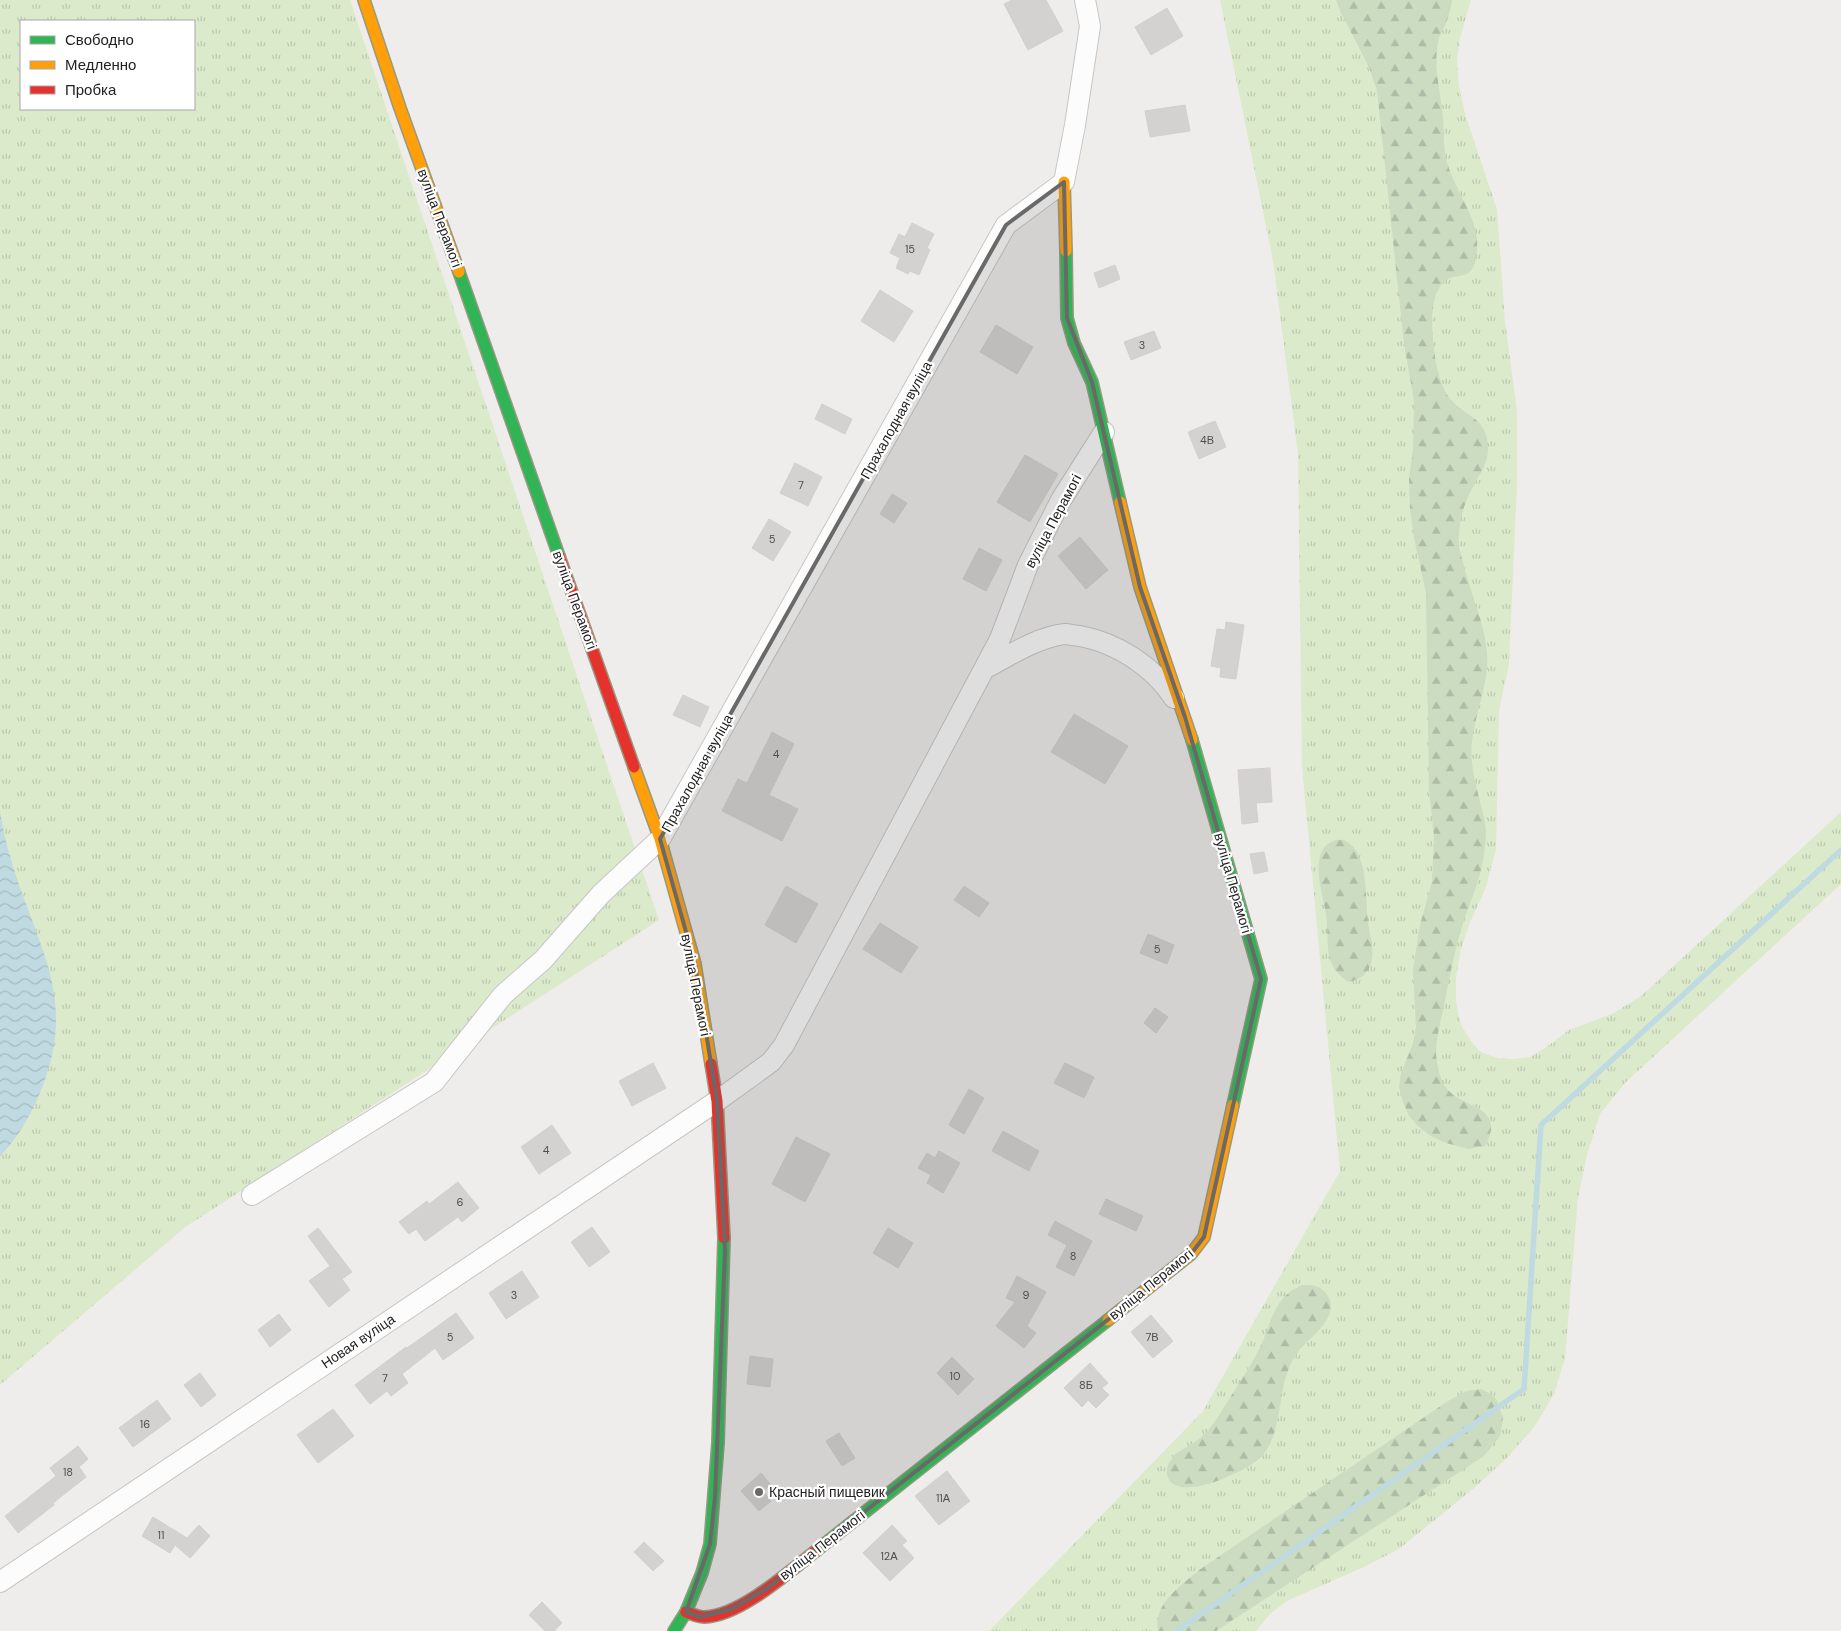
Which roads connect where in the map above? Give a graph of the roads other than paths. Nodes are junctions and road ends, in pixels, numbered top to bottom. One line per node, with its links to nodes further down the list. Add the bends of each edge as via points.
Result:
1 (364, 0): 7 (street, вуліца Перамогі)
2 (1085, 0): 3 (street, via 1090,26)
3 (1064, 182): 4 (street, вуліца Перамогі, via 1067,318 1074,343 1092,382); 7 (street, Прахалодная вуліца, via 1006,225)
4 (1104, 432): 5 (street, вуліца Перамогі, via 1044,532 1000,639); 6 (street, вуліца Перамогі, via 1140,587)
5 (984, 669): 6 (street, вуліца Перамогі, via 1040,641 1066,634 1090,638 1125,652 1150,670 1168,689); 8 (street, вуліца Перамогі, via 784,1045 771,1062)
6 (1185, 717): 11 (street, вуліца Перамогі, via 1261,978 1204,1237 1191,1254 768,1588 732,1609 713,1615 700,1617)
7 (660, 838): 8 (street, вуліца Перамогі, via 695,964); 9 (street, Прахалодная вуліца, via 601,894 543,960 503,996 434,1082)
8 (717, 1101): 10 (street, Новая вуліца); 11 (street, вуліца Перамогі, via 725,1251 715,1497 710,1544)
9 (252, 1195)
10 (0, 1582)
11 (686, 1612): 12 (street, вуліца Перамогі)
12 (674, 1631)

